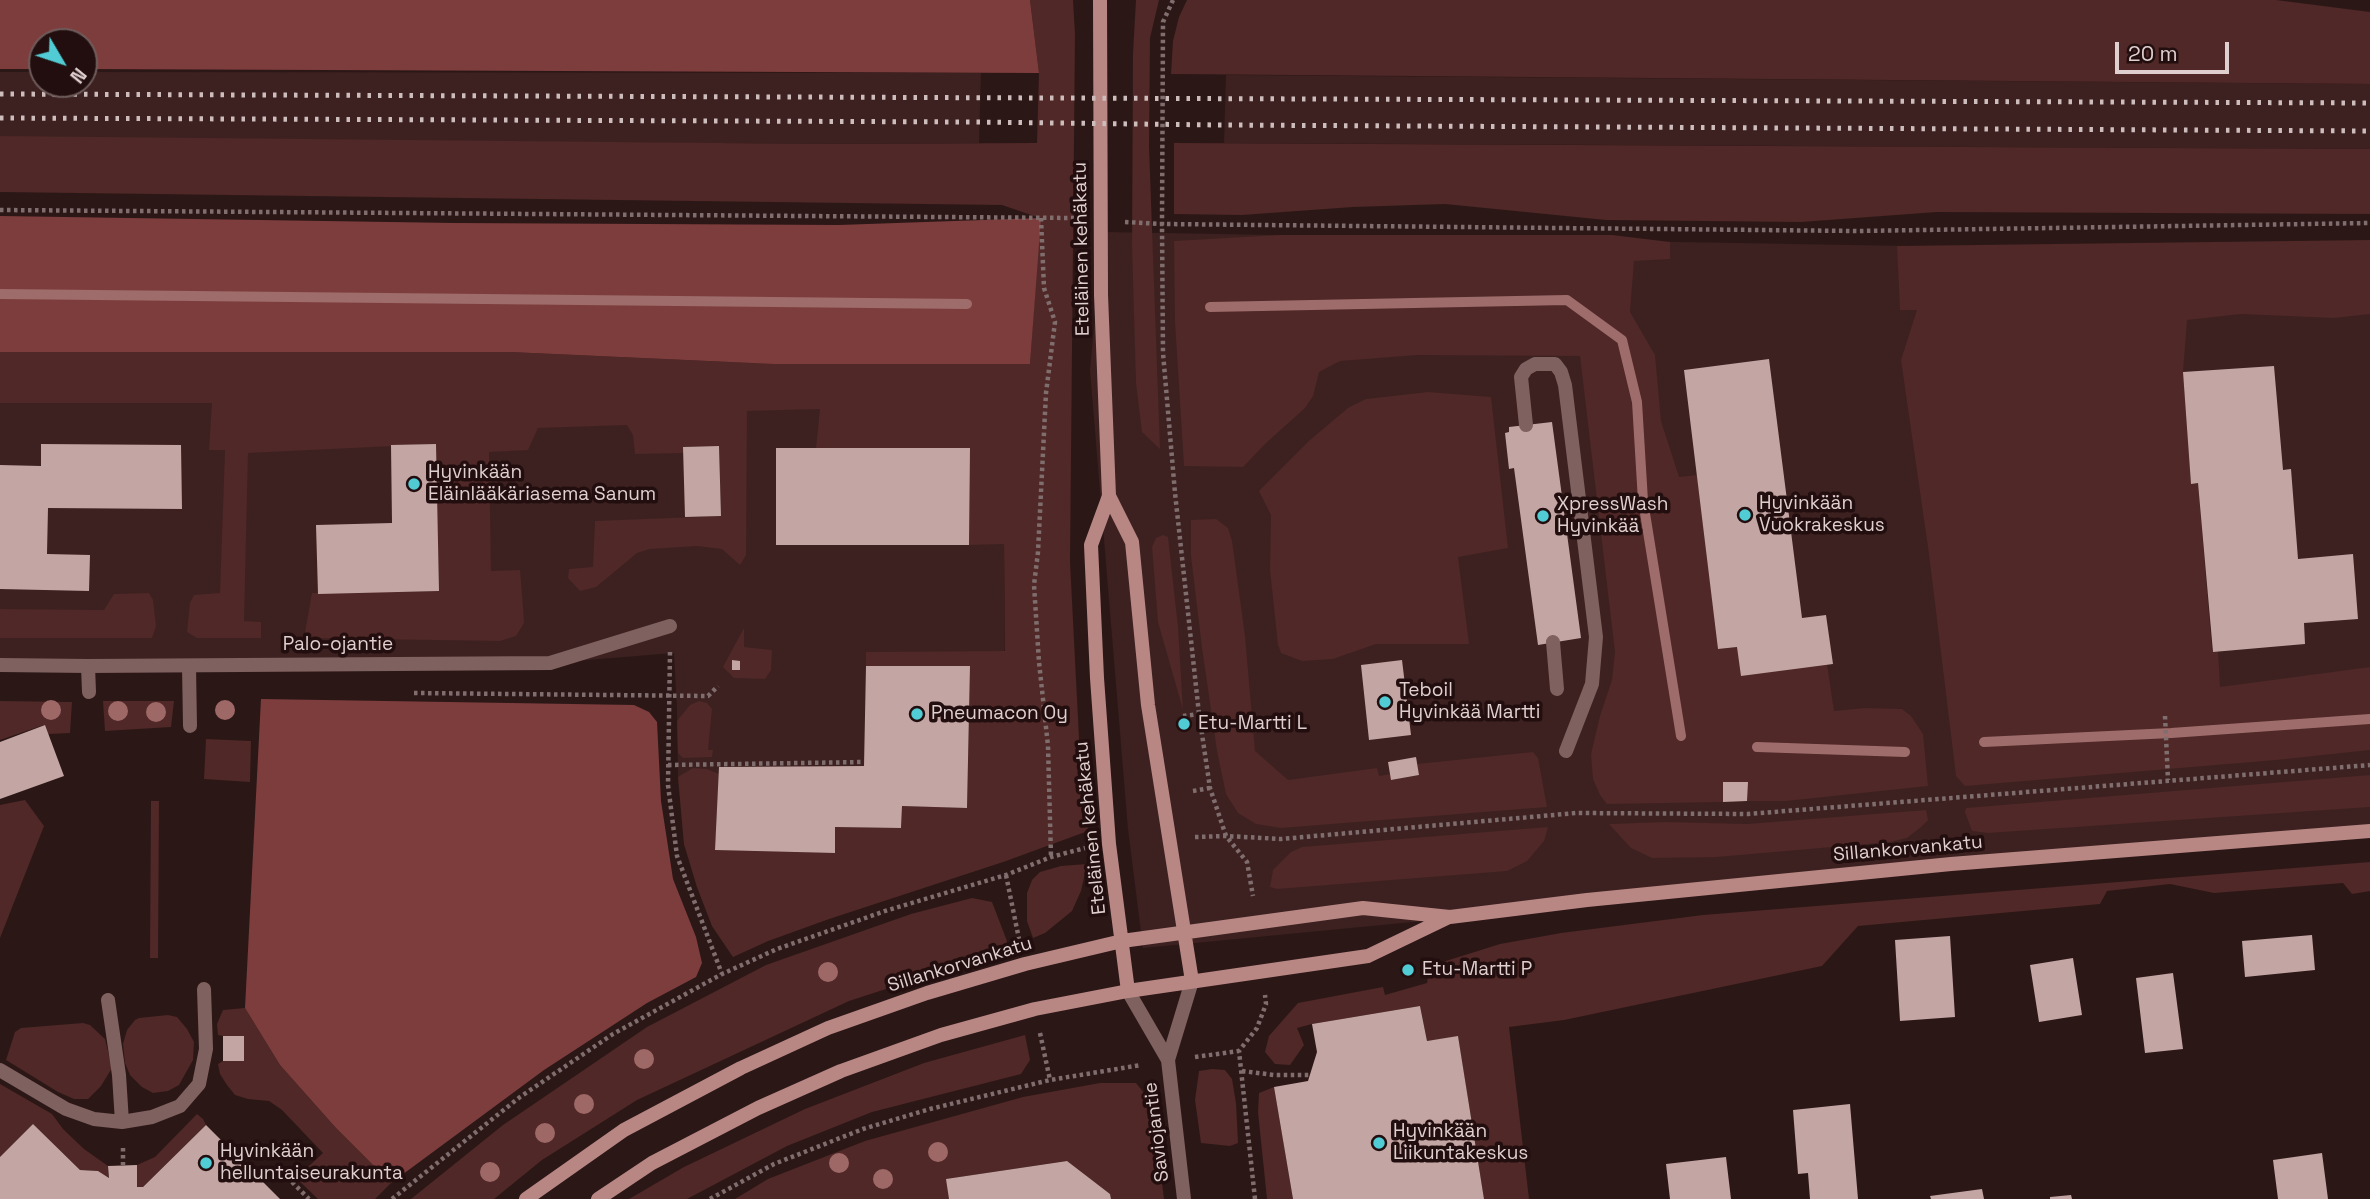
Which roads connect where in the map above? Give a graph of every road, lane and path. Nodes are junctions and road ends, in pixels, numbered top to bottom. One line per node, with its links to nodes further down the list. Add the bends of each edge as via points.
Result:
1 (1101, 0): 7 (main road, Eteläinen kehäkatu, via 1101,295)
2 (1173, 0): 5 (path, via 1163,22)
3 (0, 210): 30 (path, via 1041,218 1044,288 1055,322 1034,585 1048,747)
4 (2370, 223): 5 (path, via 1858,231)
5 (1162, 224): 15 (path, via 1163,353)
6 (1526, 425): 19 (street, via 1521,377 1535,364 1555,364 1565,385 1596,637 1592,684)
7 (1109, 496): 28 (main road, Eteläinen kehäkatu, via 1132,542 1148,705); 29 (main road, Eteläinen kehäkatu, via 1091,545)
8 (670, 626): 12 (street, Palo-ojantie, via 550,663); 21 (path)
9 (1553, 642): 13 (street)
10 (0, 665): 11 (street, Palo-ojantie)
11 (88, 666): 12 (street, Palo-ojantie); 14 (street)
12 (189, 666): 18 (street)
13 (1557, 690)
14 (89, 692)
15 (1199, 714): 16 (path); 24 (path)
16 (1182, 716)
17 (2165, 716): 23 (path)
18 (190, 726)
19 (1566, 751)
20 (864, 762): 21 (path)
21 (668, 765): 38 (path, via 677,856)
22 (2370, 765): 23 (path)
23 (2168, 780): 27 (path, via 1748,814 1576,813 1281,839)
24 (1210, 789): 25 (path); 27 (path)
25 (1193, 791)
26 (2370, 831): 32 (main road, Sillankorvankatu, via 1937,865)
27 (1226, 836): 28 (path); 33 (path, via 1247,862)
28 (1168, 839): 34 (main road, Eteläinen kehäkatu)
29 (1110, 844): 30 (path); 35 (main road, Eteläinen kehäkatu)
30 (1051, 857): 31 (path)
31 (1006, 875): 36 (path); 38 (path, via 777,948)
32 (1450, 917): 33 (main road, Sillankorvankatu, via 1363,908); 37 (main road, Sillankorvankatu, via 1368,956)
33 (1257, 922): 34 (main road, Sillankorvankatu)
34 (1185, 932): 35 (main road, Sillankorvankatu); 39 (main road, Eteläinen kehäkatu)
35 (1122, 942): 36 (main road, Sillankorvankatu); 41 (main road, Eteläinen kehäkatu)
36 (1025, 964): 52 (main road, Sillankorvankatu, via 828,1028 741,1068 624,1130)
37 (1261, 971): 39 (main road, Sillankorvankatu); 43 (path, via 1266,1004 1257,1028)
38 (722, 974): 51 (path, via 613,1034 551,1076)
39 (1192, 981): 41 (main road, Sillankorvankatu); 44 (street, Saviojantie)
40 (204, 989): 48 (street, via 206,1049 199,1084 180,1106)
41 (1128, 991): 44 (street, Saviojantie); 53 (main road, Sillankorvankatu, via 1035,1009 841,1071 652,1163)
42 (108, 1000): 48 (street)
43 (1239, 1051): 44 (path); 46 (path)
44 (1168, 1060): 54 (path, via 1049,1080 863,1129 774,1164); 55 (street, Saviojantie)
45 (0, 1070): 48 (street, via 66,1110)
46 (1242, 1071): 47 (path); 56 (path)
47 (1310, 1075)
48 (122, 1122)
49 (292, 1182): 50 (path)
50 (309, 1199)
51 (391, 1199)
52 (526, 1199)
53 (598, 1199)
54 (710, 1199)
55 (1184, 1199)
56 (1255, 1199)

